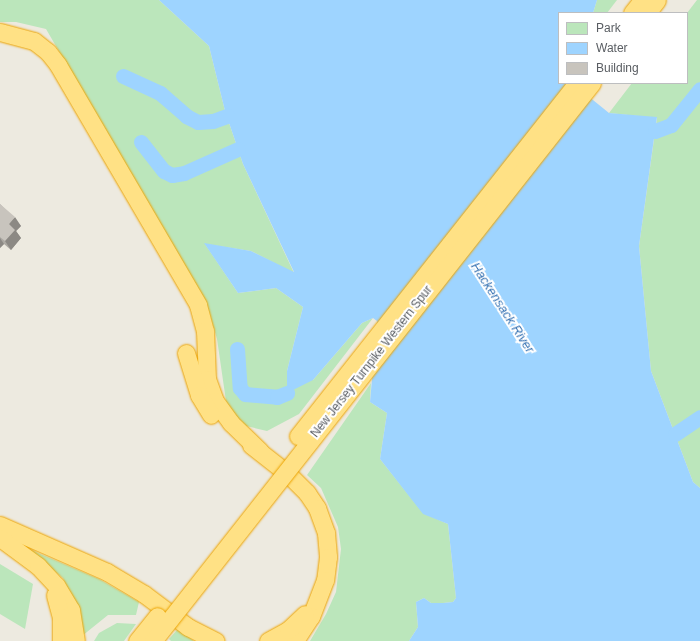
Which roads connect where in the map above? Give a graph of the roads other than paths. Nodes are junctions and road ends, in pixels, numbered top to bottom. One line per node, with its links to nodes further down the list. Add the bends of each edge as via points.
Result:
1 (642, 0): 3 (highway)
2 (657, 0): 4 (highway)
3 (633, 12)
4 (648, 12)
5 (0, 32): 9 (highway, via 34,41 48,52 58,65 198,305 205,331 207,379 215,401 231,423)
6 (575, 84): 16 (highway, New Jersey Turnpike Western Spur, bridge)
7 (591, 84): 17 (highway, New Jersey Turnpike Western Spur, bridge)
8 (186, 353): 9 (highway, via 197,390 207,409 221,423)
9 (260, 452): 13 (highway, via 301,486 320,516 326,533 328,557 325,580)
10 (0, 525): 18 (highway, via 107,572 144,594 195,632)
11 (0, 538): 12 (highway)
12 (43, 572): 14 (highway, via 58,607); 15 (highway, via 56,585 71,610)
13 (318, 596): 19 (highway, via 295,625); 20 (highway, via 307,624)
14 (61, 641)
15 (76, 641)
16 (138, 641)
17 (152, 641)
18 (216, 641)
19 (268, 641)
20 (295, 641)

